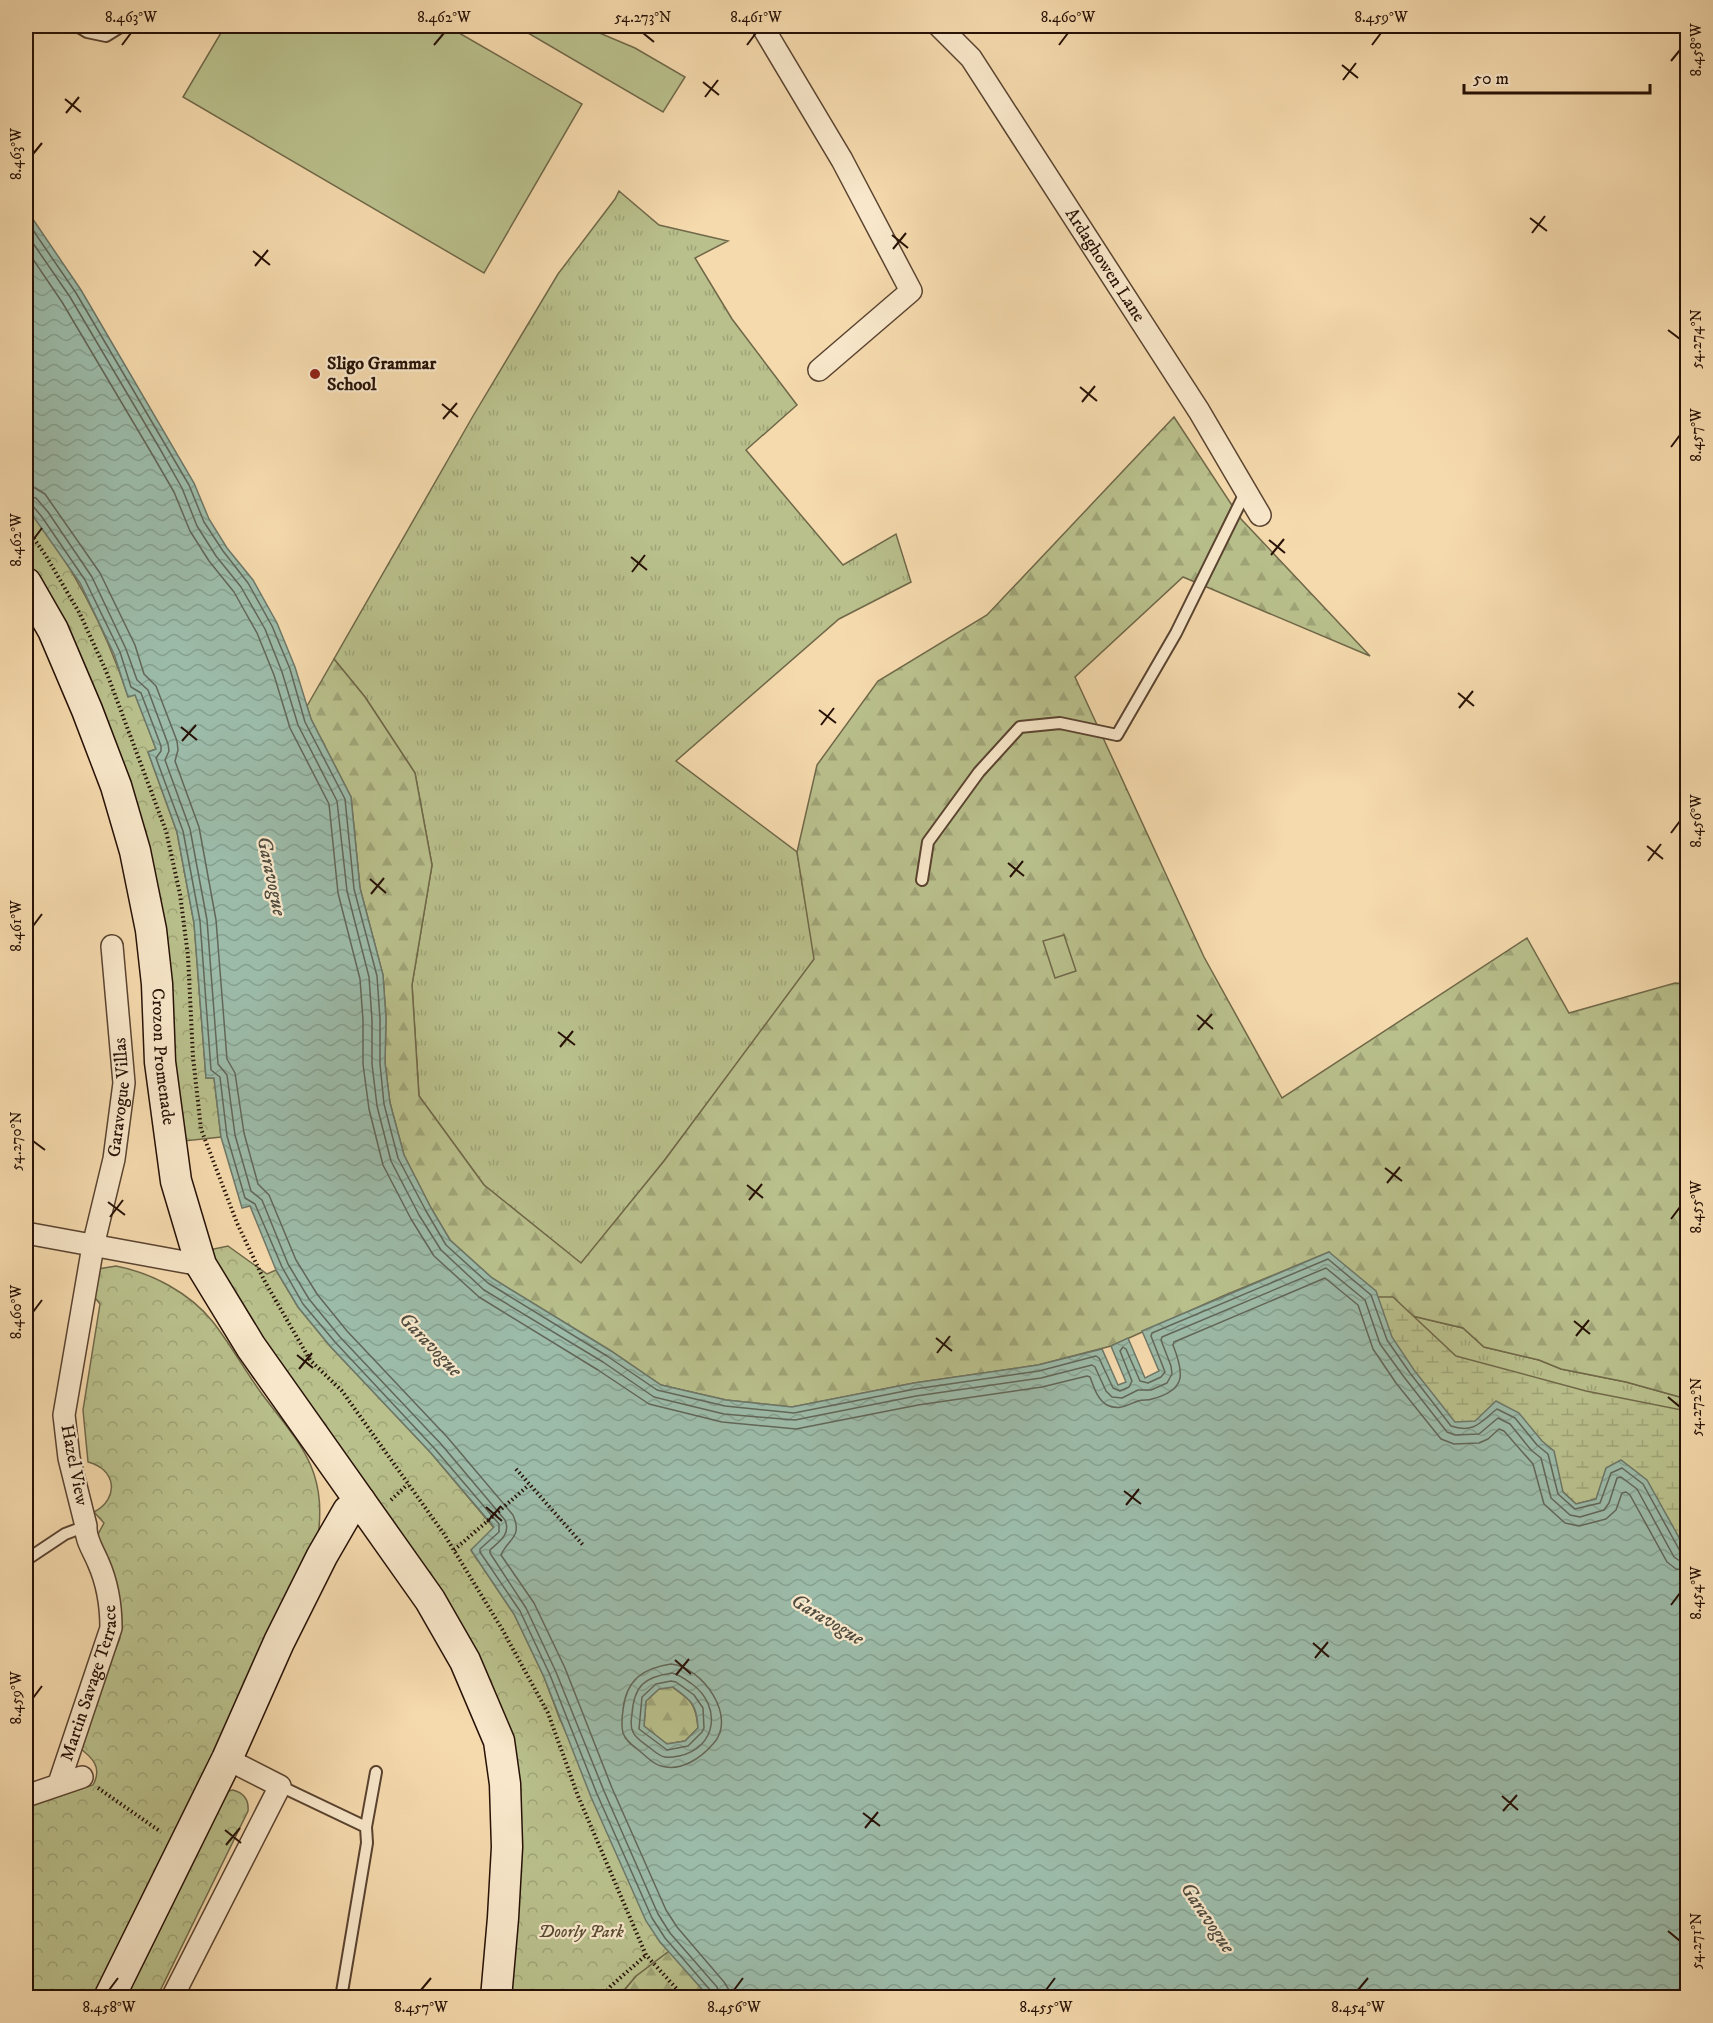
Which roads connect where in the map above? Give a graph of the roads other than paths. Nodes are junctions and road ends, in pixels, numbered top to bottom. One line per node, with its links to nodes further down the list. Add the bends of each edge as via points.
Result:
1 (77, 26): 2 (lane, via 106,36)
2 (122, 26)
3 (762, 26): 5 (street, via 842,160 911,291)
4 (939, 26): 6 (street, Ardaghowen Lane, via 971,58 1199,411)
5 (819, 370)
6 (1246, 491): 7 (street, Ardaghowen Lane); 9 (lane, via 1176,633 1117,735 1060,723 1020,727 979,772 928,842)
7 (1260, 515)
8 (26, 583): 13 (street, Crozon Promenade, via 53,630 87,710 135,851 151,930 160,1062 176,1181)
9 (921, 880)
10 (112, 946): 12 (street, Garavogue Villas, via 124,1083 114,1159)
11 (26, 1233): 12 (street)
12 (93, 1246): 13 (street); 14 (street, Garavogue Villas)
13 (201, 1265): 15 (street, Crozon Promenade, via 251,1347)
14 (64, 1415): 16 (street, Hazel View, via 69,1458)
15 (360, 1501): 18 (street, via 348,1511 322,1556); 28 (street, via 430,1600 465,1661 499,1741 507,1847)
16 (84, 1521): 17 (lane); 21 (street, Martin Savage Terrace, via 111,1606 111,1628)
17 (26, 1560)
18 (227, 1759): 22 (street); 25 (street)
19 (376, 1772): 24 (lane)
20 (82, 1777): 21 (street, Martin Savage Terrace)
21 (59, 1784): 23 (street, Martin Savage Terrace)
22 (280, 1786): 24 (lane); 26 (street)
23 (26, 1796)
24 (366, 1827): 27 (lane, via 367,1843)
25 (109, 1998)
26 (172, 1998)
27 (341, 1998)
28 (496, 1998)

